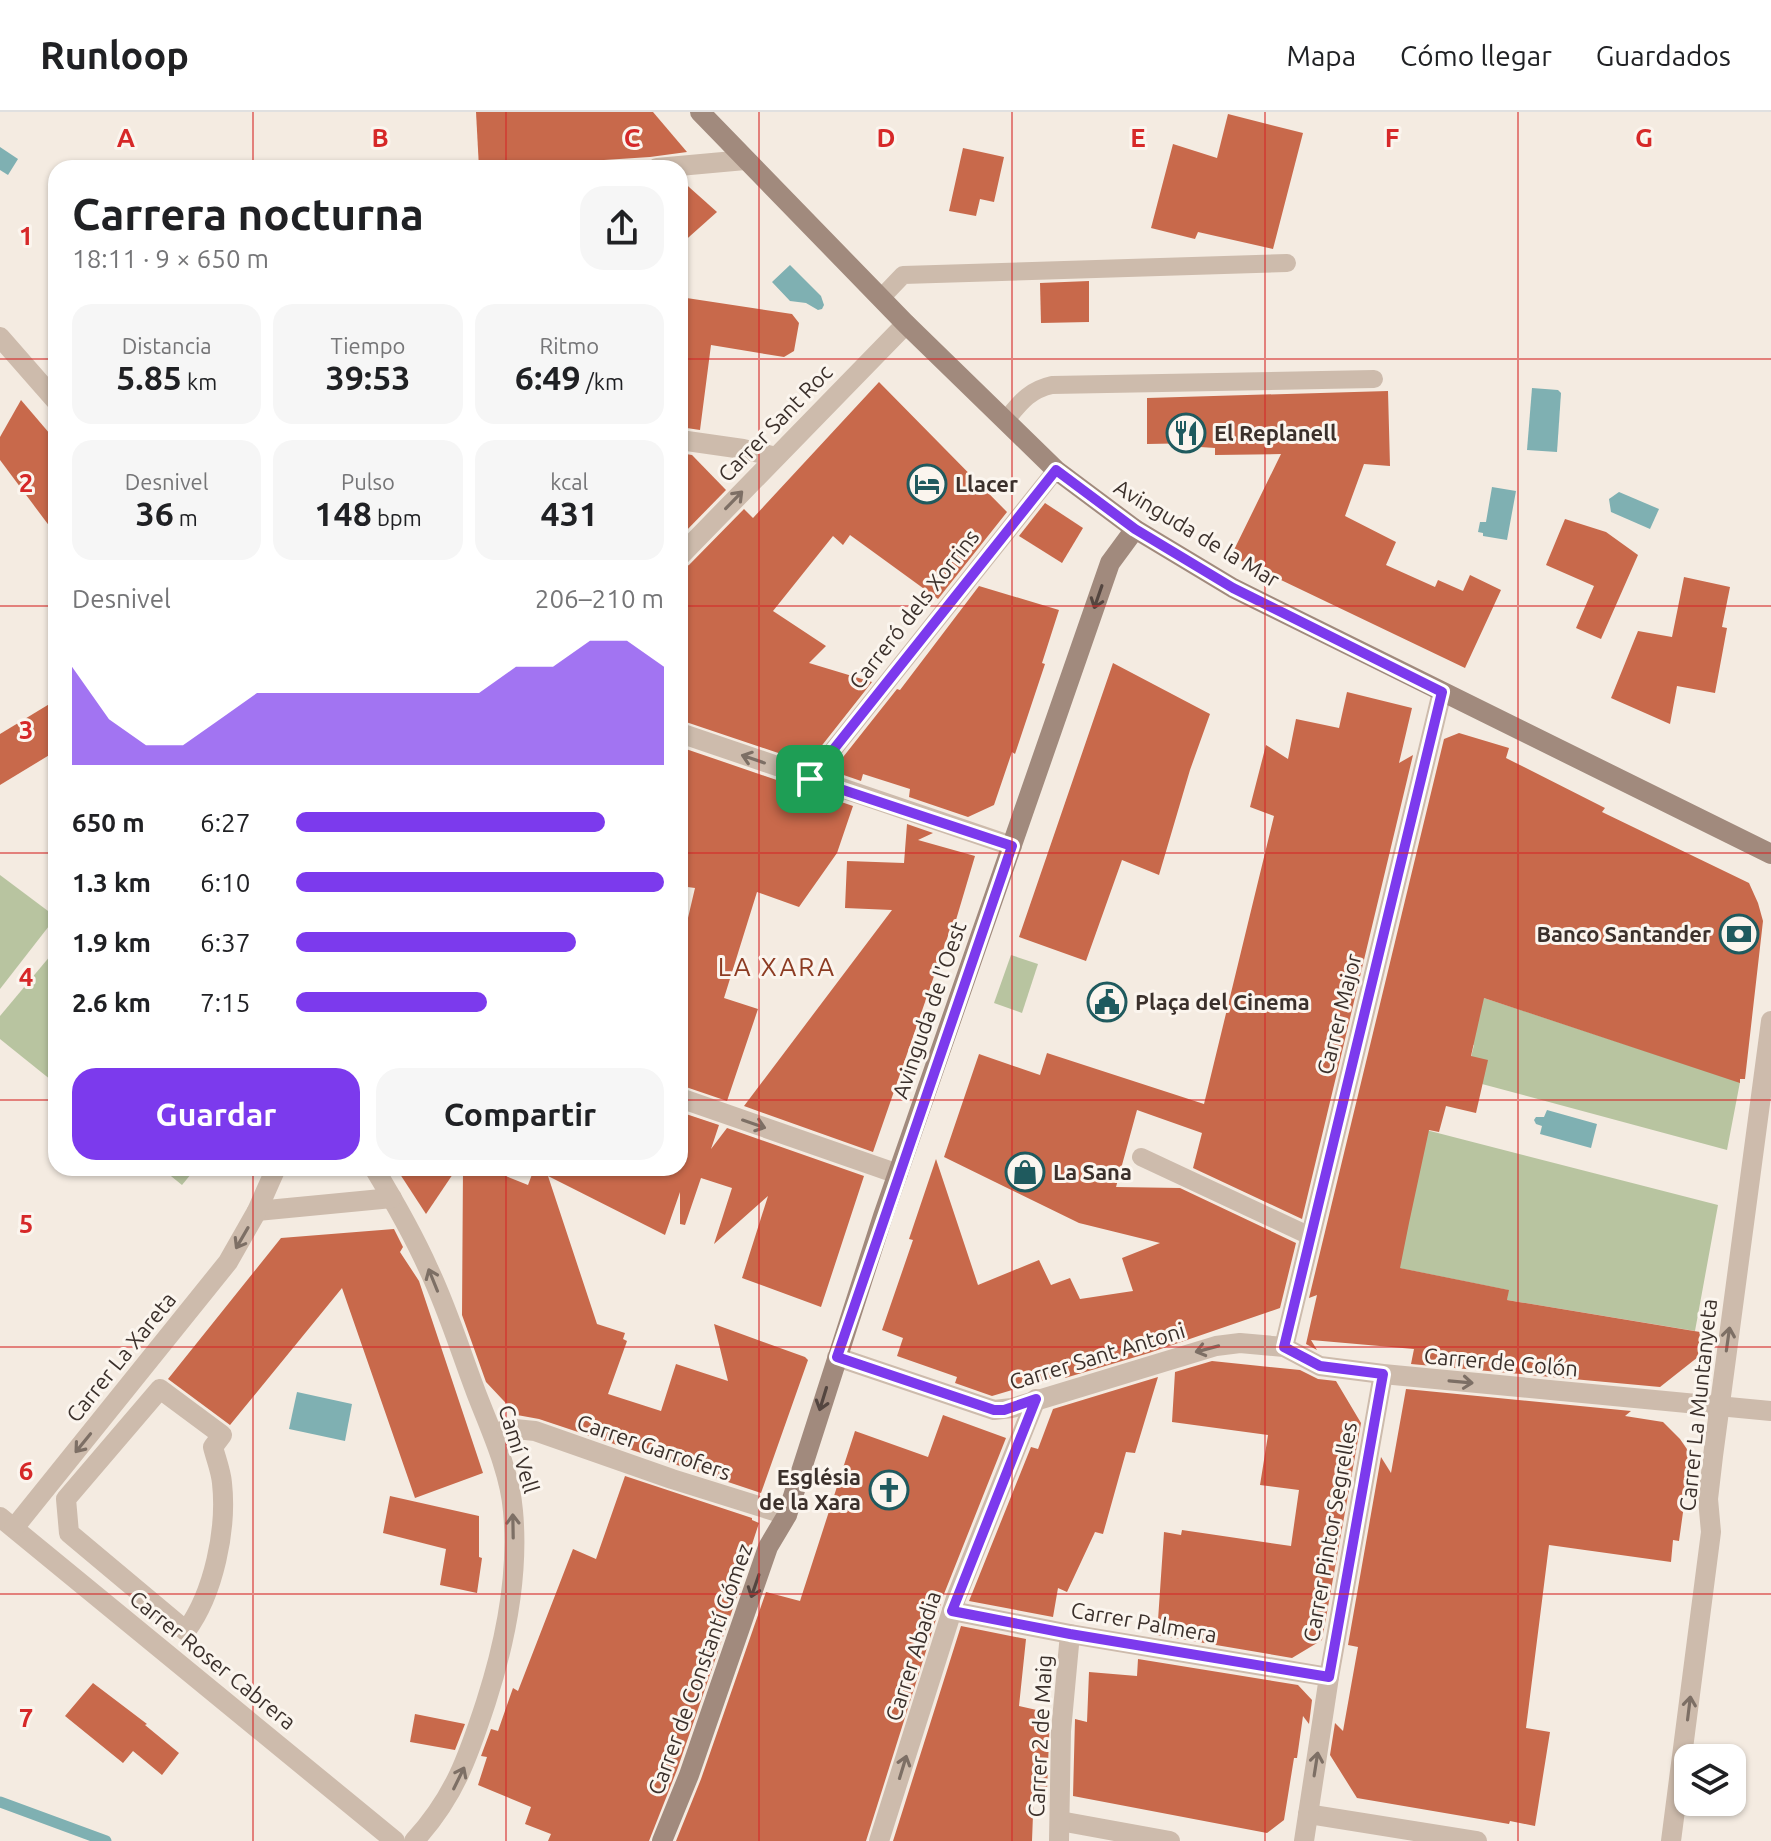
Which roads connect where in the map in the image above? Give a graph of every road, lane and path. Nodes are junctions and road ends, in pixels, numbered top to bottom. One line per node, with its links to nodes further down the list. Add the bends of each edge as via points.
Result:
1 (700, 112): 2 (main road, Avinguda de la Mar)
2 (745, 160): 3 (street); 5 (main road, Avinguda de la Mar)
3 (688, 165)
4 (1287, 263): 5 (lane, via 903,275)
5 (881, 298): 6 (main road, Avinguda de la Mar)
6 (906, 324): 10 (main road, Avinguda de la Mar); 12 (street, Carrer Sant Roc)
7 (0, 337): 9 (street)
8 (1374, 379): 10 (lane, via 1052,385 1026,396)
9 (48, 392)
10 (1006, 420): 13 (main road, Avinguda de la Mar)
11 (688, 441): 12 (street)
12 (776, 457): 15 (street, Carrer Sant Roc, one-way to 12)
13 (1056, 470): 14 (main road, Avinguda de la Mar); 18 (lane, Carreró dels Xorrins)
14 (1135, 529): 16 (main road, Avinguda de la Mar, via 1233,588); 19 (main road, Avinguda de l'Oest, one-way to 19, via 1110,563)
15 (688, 548)
16 (1442, 692): 20 (main road, Avinguda de la Mar); 29 (street, Carrer Major)
17 (688, 736): 18 (street, one-way to 17)
18 (810, 779): 19 (street)
19 (1012, 846): 24 (main road, Avinguda de l'Oest)
20 (1771, 854)
21 (1771, 1021): 34 (street, Carrer La Muntanyeta, one-way to 21)
22 (688, 1101): 24 (street, one-way to 24)
23 (1141, 1157): 29 (lane)
24 (898, 1174): 31 (main road, Avinguda de l'Oest)
25 (272, 1176): 28 (street, Carrer La Xareta)
26 (379, 1176): 27 (street, Camí Vell)
27 (392, 1198): 28 (street); 46 (street, Camí Vell, one-way to 27, via 462,1775 489,1693 510,1608 513,1520 507,1478 484,1414 430,1272)
28 (257, 1211): 38 (street, Carrer La Xareta, one-way to 38, via 228,1262)
29 (1310, 1236): 30 (street, Carrer Major)
30 (1284, 1347): 32 (street, Carrer de Colón, via 1320,1366); 33 (street, Carrer Sant Antoni, one-way to 33, via 1216,1346)
31 (837, 1357): 33 (street, Carrer Sant Antoni, via 994,1410); 37 (main road, Avinguda de l'Oest, one-way to 37)
32 (1383, 1374): 34 (street, Carrer de Colón, one-way to 34); 42 (street, Carrer Pintor Segrelles)
33 (1036, 1399): 40 (street, Carrer Abadia)
34 (1719, 1406): 35 (street, Carrer de Colón); 52 (street, Carrer La Muntanyeta, one-way to 34, via 1711,1532 1708,1499)
35 (1771, 1411)
36 (506, 1428): 37 (street, Carrer Garrofers, via 535,1431)
37 (787, 1515): 47 (main road, Carrer de Constantí Gómez, one-way to 47, via 768,1547)
38 (7, 1522): 45 (street, Carrer Roser Cabrera)
39 (69, 1533): 39 (street, via 186,1631 209,1583 222,1533 222,1481 213,1447 222,1435 160,1389 66,1499)
40 (952, 1611): 41 (street, Carrer Palmera); 48 (street, Carrer Abadia, one-way to 40)
41 (1070, 1634): 42 (street, Carrer Palmera); 44 (street, Carrer 2 de Maig)
42 (1329, 1677): 43 (street, Carrer Pintor Segrelles, one-way to 42)
43 (1308, 1814): 50 (street, Carrer Pintor Segrelles); 51 (street)
44 (1059, 1831): 49 (street)
45 (395, 1841)
46 (414, 1841)
47 (662, 1841)
48 (879, 1841)
49 (1170, 1841)
50 (1304, 1841)
51 (1477, 1841)
52 (1671, 1841)

